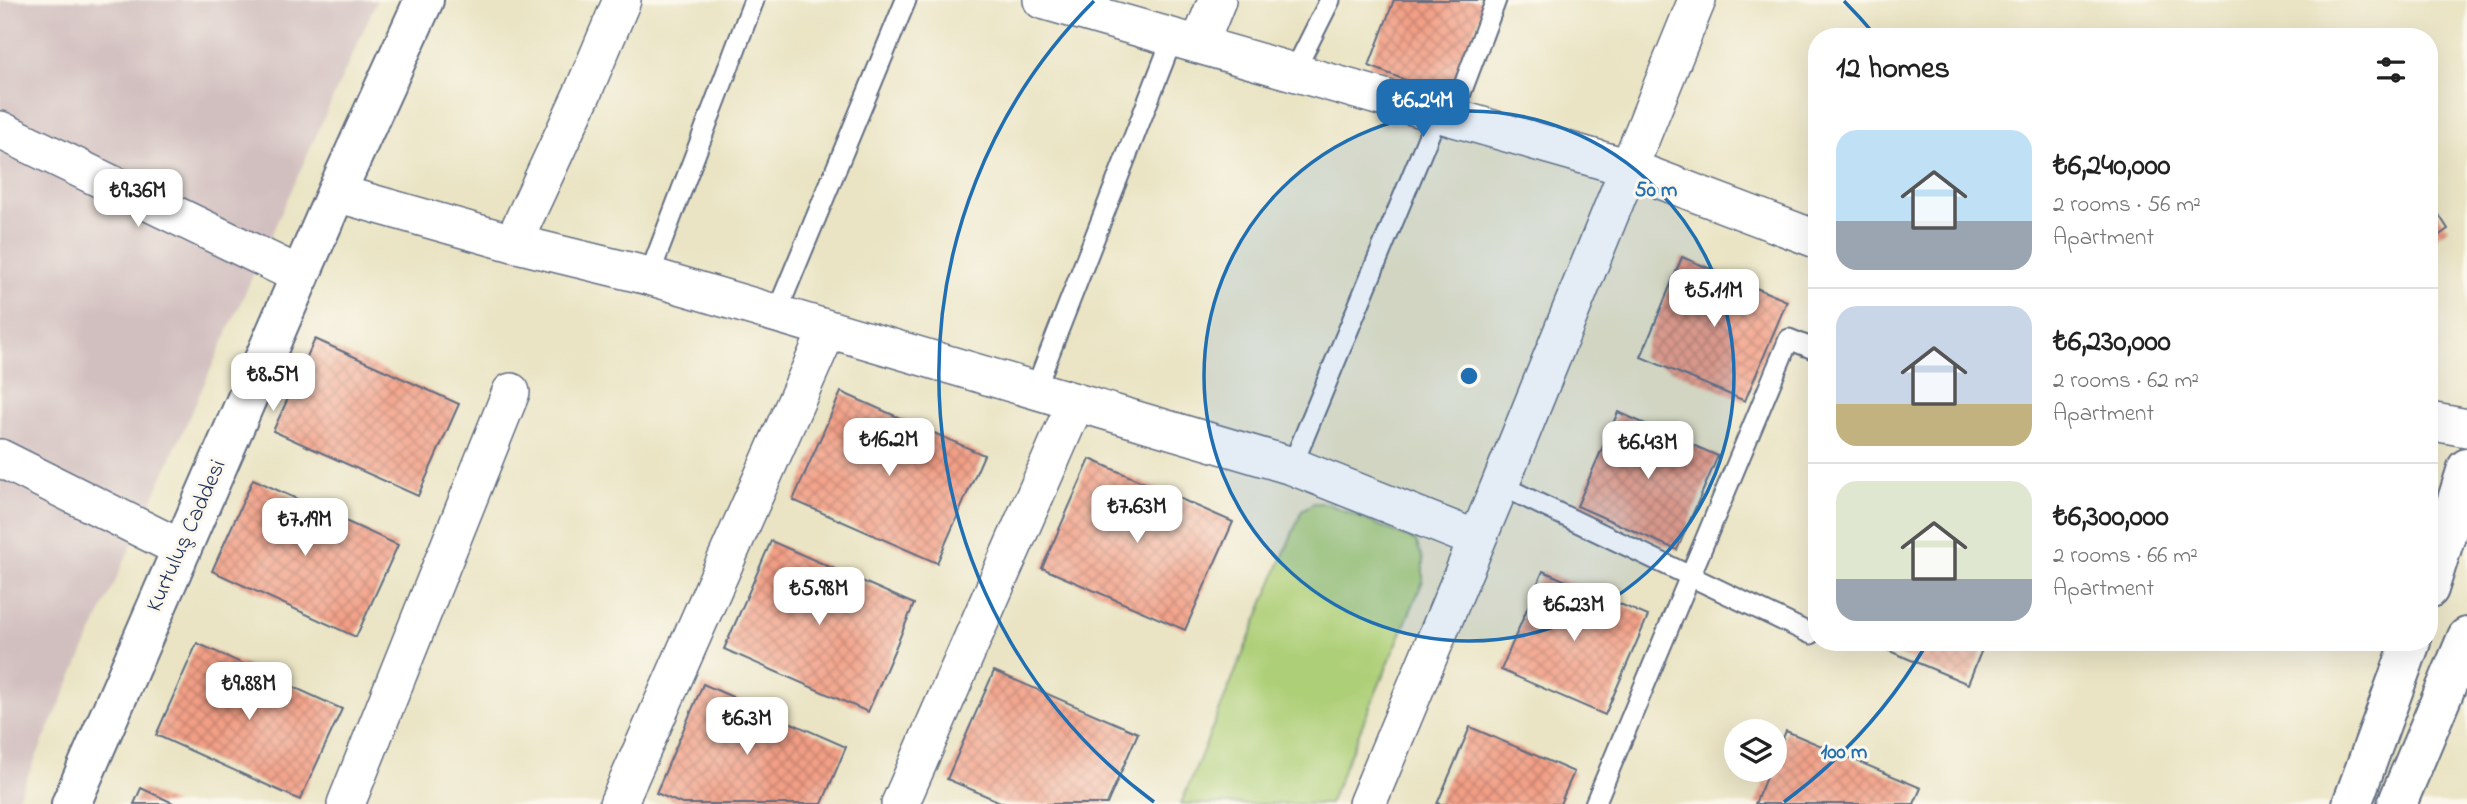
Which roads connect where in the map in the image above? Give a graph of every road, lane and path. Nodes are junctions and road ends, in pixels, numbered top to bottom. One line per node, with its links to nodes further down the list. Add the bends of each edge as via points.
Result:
1 (424, 0): 15 (main road, Kurtuluş Caddesi)
2 (622, 0): 17 (street)
3 (754, 0): 19 (lane)
4 (906, 0): 20 (lane)
5 (1217, 0): 10 (street)
6 (1330, 0): 11 (lane)
7 (1496, 0): 12 (lane)
8 (1697, 0): 14 (street)
9 (1053, 1): 10 (street)
10 (1186, 41): 11 (street); 23 (lane)
11 (1294, 72): 12 (street)
12 (1445, 115): 14 (street); 29 (lane)
13 (0, 130): 18 (street)
14 (1629, 168): 16 (street); 31 (street)
15 (336, 193): 17 (street); 18 (main road, Kurtuluş Caddesi)
16 (1808, 236)
17 (513, 243): 19 (street)
18 (300, 276): 33 (main road, Kurtuluş Caddesi)
19 (649, 276): 20 (street)
20 (776, 314): 21 (street)
21 (828, 330): 23 (street); 41 (street)
22 (1808, 347): 35 (lane, via 1789,339)
23 (1035, 390): 25 (street)
24 (511, 392): 40 (street)
25 (1076, 402): 29 (street); 42 (street)
26 (2438, 423): 27 (street)
27 (2467, 428)
28 (0, 458): 33 (street)
29 (1292, 466): 32 (street)
30 (2467, 468): 34 (main road)
31 (1500, 485): 32 (street); 35 (lane)
32 (1476, 539): 43 (street)
33 (181, 549): 39 (main road, Kurtuluş Caddesi)
34 (2438, 560)
35 (1689, 576): 36 (lane); 44 (lane)
36 (1808, 633)
37 (2467, 637): 46 (main road)
38 (2408, 651): 45 (main road)
39 (71, 804)
40 (346, 804)
41 (618, 804)
42 (900, 804)
43 (1367, 804)
44 (1595, 804)
45 (2352, 804)
46 (2397, 804)

